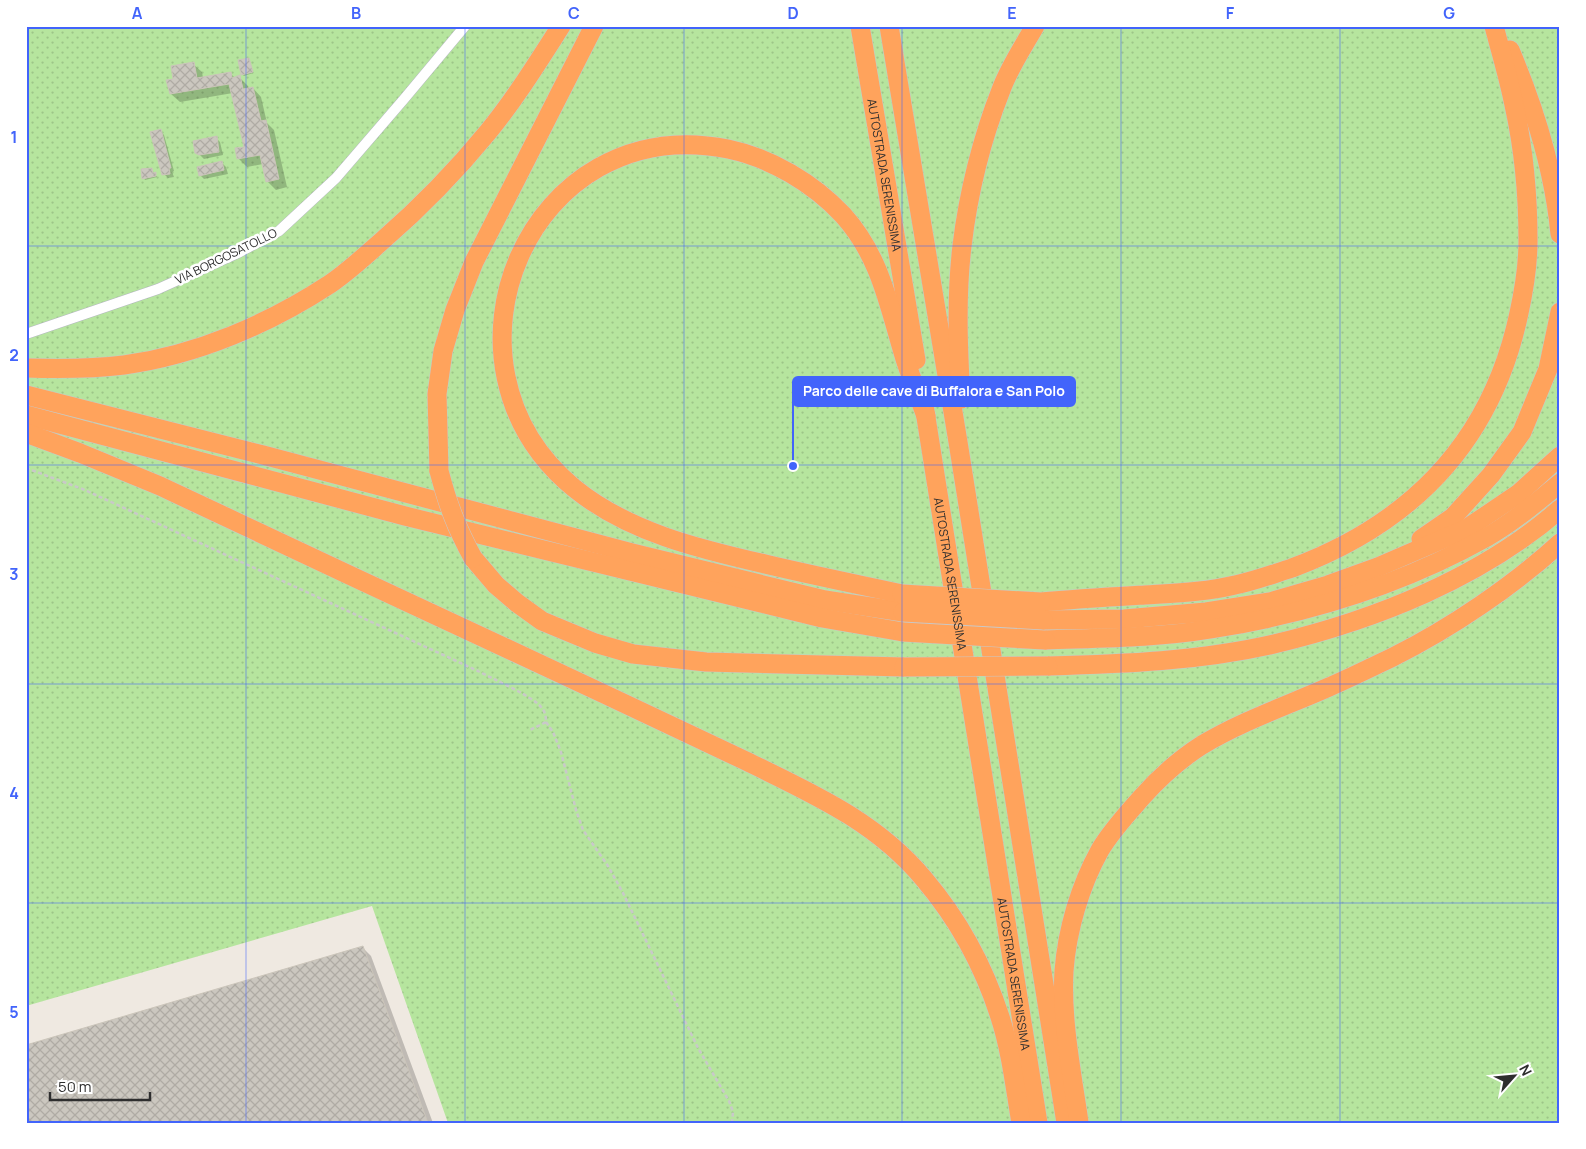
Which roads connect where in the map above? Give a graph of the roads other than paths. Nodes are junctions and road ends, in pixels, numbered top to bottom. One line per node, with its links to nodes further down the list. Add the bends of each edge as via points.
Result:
1 (465, 26): 11 (street, VIA BORGOSATOLLO, via 336,178 279,231 158,289)
2 (561, 26): 12 (highway, via 494,124 442,185 331,283 242,332 199,347 125,365)
3 (594, 26): 20 (highway, bridge, via 474,262 443,351 437,394 439,471 457,529 473,558 496,586 542,621 595,643 633,654 706,662 904,667 1126,664 1273,644 1342,624 1440,586 1497,556)
4 (860, 26): 15 (highway, AUTOSTRADA SERENISSIMA)
5 (889, 26): 17 (highway)
6 (1035, 26): 17 (highway, via 1001,90 981,154 969,208 962,246 959,305 961,401)
7 (1494, 26): 24 (highway, via 1522,144 1528,242 1516,328 1504,368 1483,414 1451,461 1428,487 1402,508 1360,538 1318,558 1237,585)
8 (1499, 26): 9 (highway, via 1538,123)
9 (1560, 234)
10 (1560, 312): 22 (highway, via 1548,369 1522,432 1491,475 1453,517)
11 (26, 334)
12 (26, 368)
13 (26, 395): 23 (highway, via 825,600)
14 (26, 415): 19 (highway, bridge, via 405,516 822,618 903,632 1045,640 1210,630 1274,618 1335,600 1430,565 1488,537)
15 (926, 416): 23 (highway, via 906,363 883,282 857,232 824,196 759,158 710,146 667,145 614,159 589,173 552,206 533,229 518,258 503,316 506,375 513,404 529,437 548,464 576,489 647,530 698,549 829,579); 26 (highway, AUTOSTRADA SERENISSIMA)
16 (26, 433): 25 (highway, via 160,486 669,725 827,801 865,824 923,877 968,942 1001,1018)
17 (958, 442): 27 (highway)
18 (1560, 456): 22 (highway, via 1518,494 1466,529)
19 (1560, 482)
20 (1560, 510)
21 (1560, 542): 28 (highway, via 1502,590 1395,656 1244,722 1201,746 1154,784 1121,820 1100,849 1086,878 1071,928 1064,970 1064,1010)
22 (1378, 567): 24 (highway, via 1270,602 1225,609 1124,619)
23 (902, 603): 24 (highway, bridge)
24 (1042, 611)
25 (1021, 1123)
26 (1038, 1123)
27 (1066, 1123)
28 (1079, 1123)

